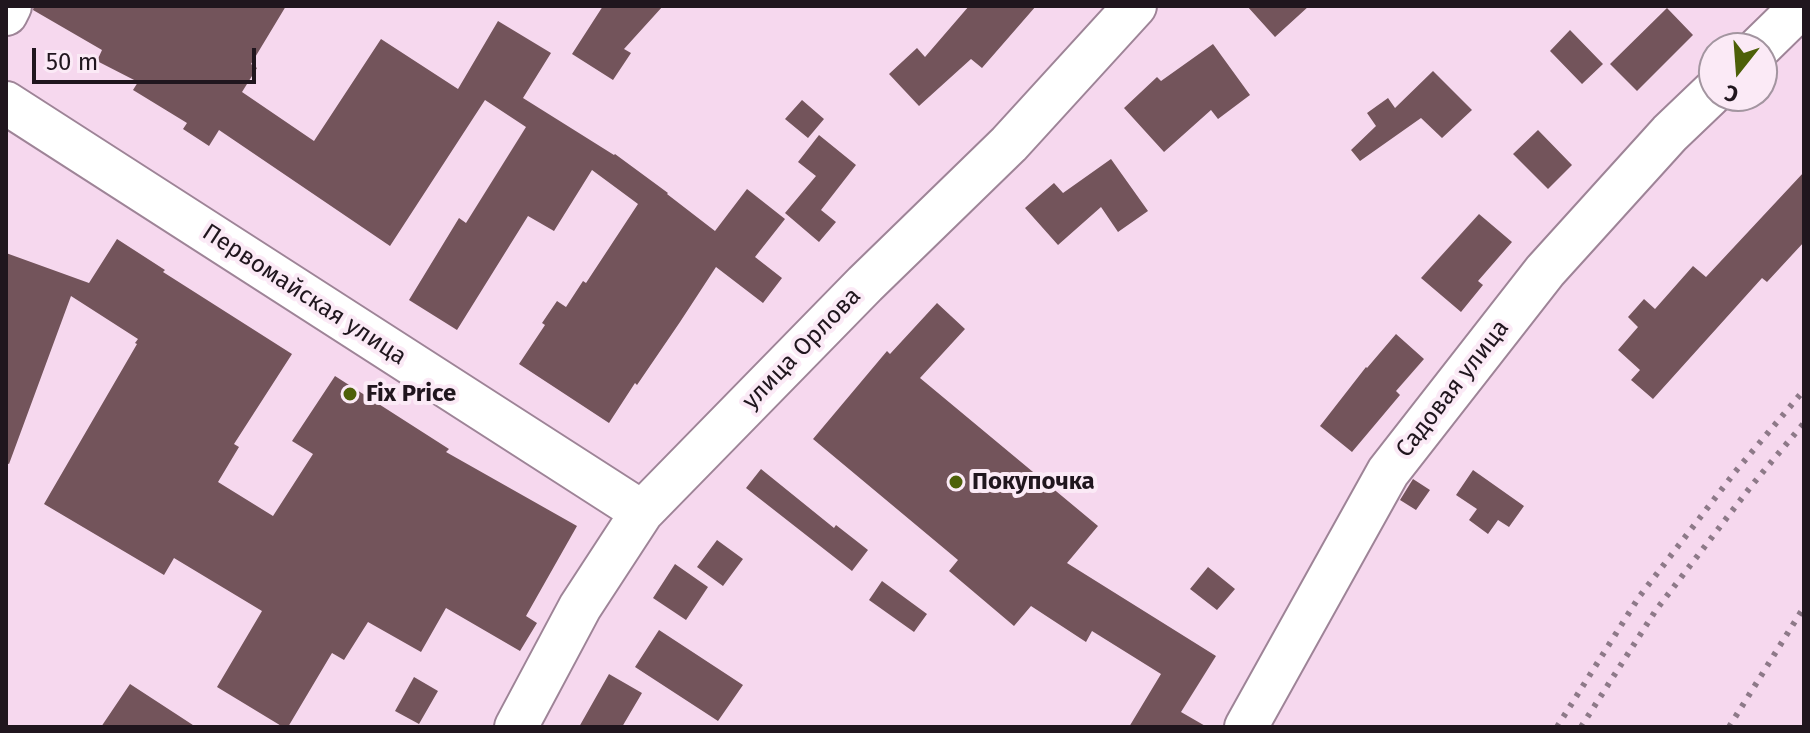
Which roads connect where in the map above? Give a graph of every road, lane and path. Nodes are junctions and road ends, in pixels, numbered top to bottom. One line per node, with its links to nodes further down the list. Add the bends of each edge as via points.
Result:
1 (10, 6): 4 (street)
2 (1135, 6): 8 (street, улица Орлова, via 1009,144)
3 (1802, 6): 5 (street)
4 (6, 14)
5 (1775, 32)
6 (6, 103): 8 (street, Первомайская улица)
7 (1698, 106): 10 (street, Садовая улица, via 1545,271 1388,472)
8 (642, 512): 9 (street, улица Орлова, via 580,607)
9 (516, 727)
10 (1246, 727)

